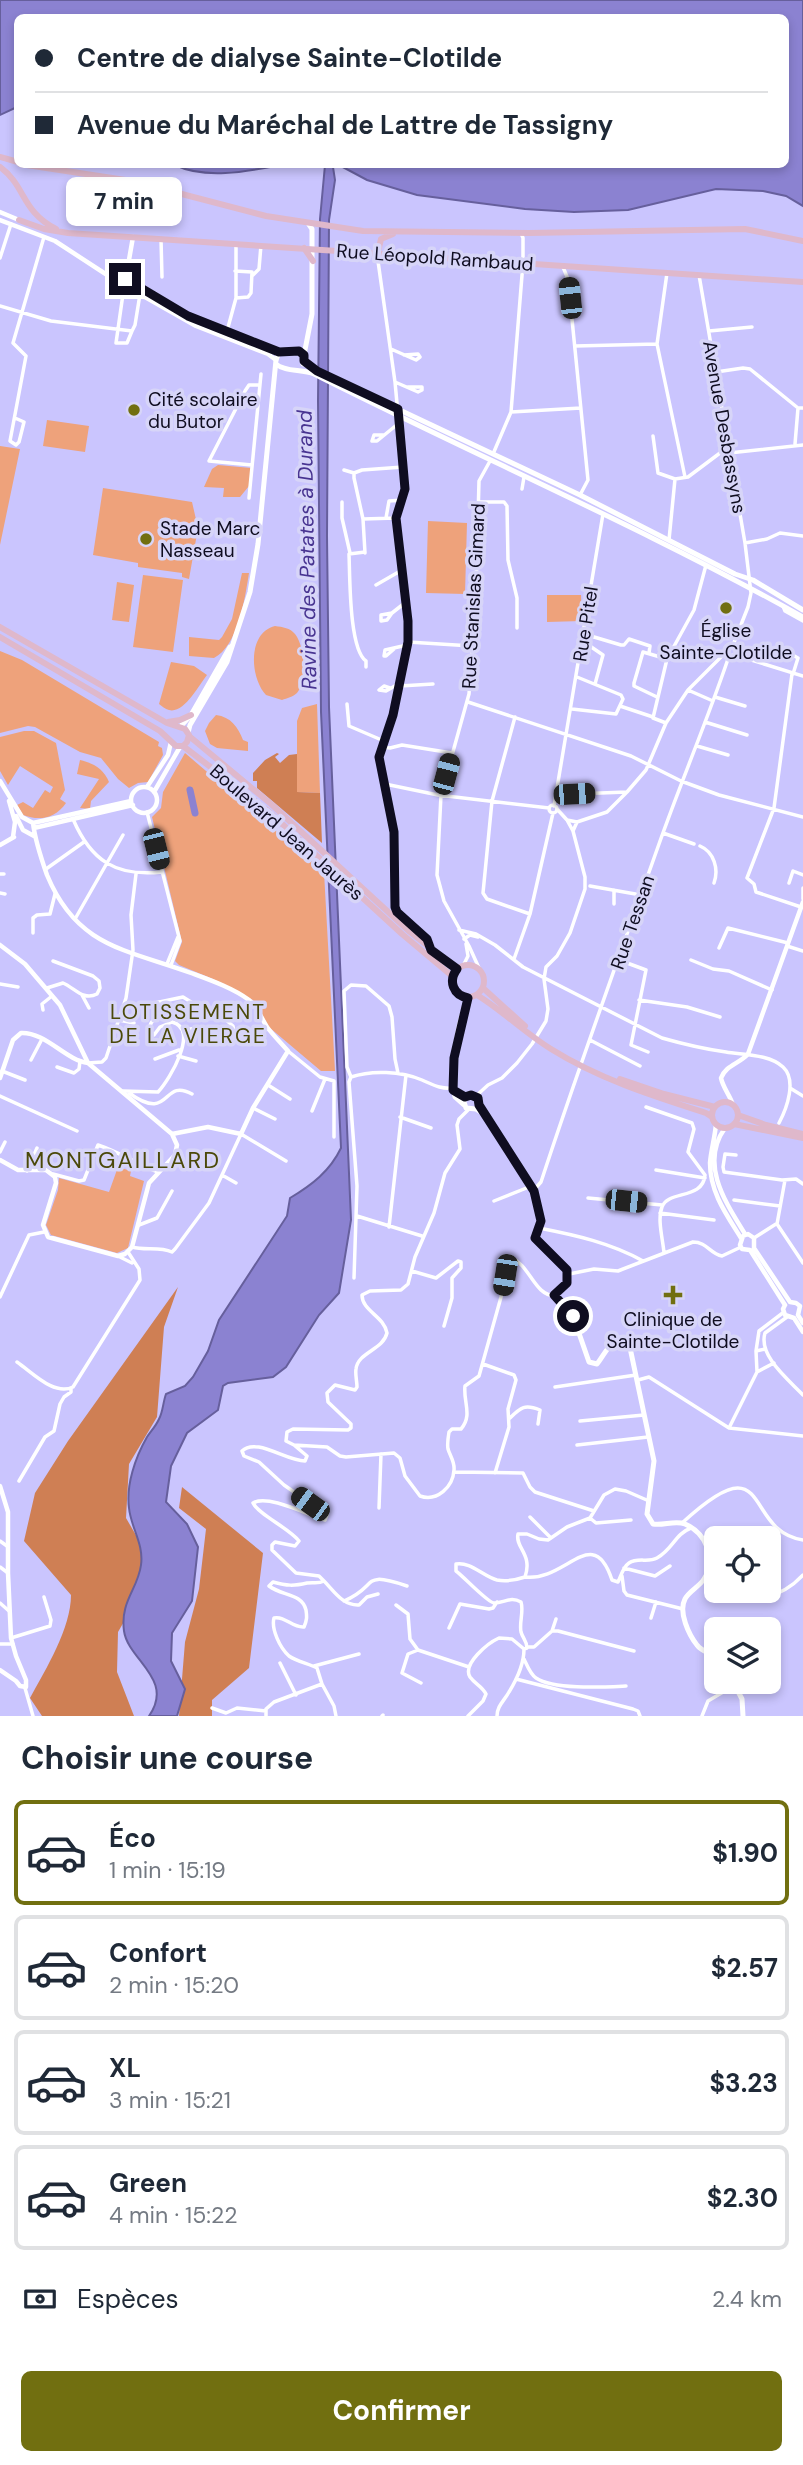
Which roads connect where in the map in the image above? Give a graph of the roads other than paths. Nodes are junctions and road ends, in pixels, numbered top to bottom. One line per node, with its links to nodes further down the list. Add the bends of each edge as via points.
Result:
1 (0, 167): 9 (main road, via 36,216)
2 (48, 168): 6 (main road, via 132,181)
3 (0, 212): 5 (street)
4 (0, 220): 7 (street)
5 (19, 220): 9 (main road, Rue Léopold Rambaud)
6 (308, 223): 8 (main road); 18 (main road)
7 (11, 224): 11 (street); 21 (street)
8 (406, 232): 10 (main road); 19 (main road, via 385,236)
9 (68, 233): 12 (main road, Rue Léopold Rambaud)
10 (521, 233): 14 (main road, via 745,229); 23 (street, Rue Stanislas Gimard)
11 (44, 237): 37 (street); 43 (street)
12 (133, 237): 13 (main road, Rue Léopold Rambaud); 27 (street)
13 (161, 239): 15 (main road, Rue Léopold Rambaud); 32 (street)
14 (803, 240)
15 (236, 244): 16 (main road, Rue Léopold Rambaud); 28 (street)
16 (261, 246): 17 (main road, Rue Léopold Rambaud); 31 (street, via 259,269)
17 (304, 248): 18 (main road, Rue Léopold Rambaud); 22 (main road)
18 (316, 248): 19 (main road, Rue Léopold Rambaud); 22 (main road)
19 (377, 252): 20 (main road, Rue Léopold Rambaud); 26 (street)
20 (387, 253): 23 (main road, Rue Léopold Rambaud); 26 (street)
21 (0, 258)
22 (313, 261): 54 (main road, via 312,314)
23 (523, 263): 24 (main road, Rue Léopold Rambaud); 68 (street, Rue Stanislas Gimard)
24 (561, 265): 25 (main road, Rue Léopold Rambaud); 35 (street)
25 (576, 266): 29 (main road, Rue Léopold Rambaud); 35 (street)
26 (380, 267): 51 (street)
27 (128, 271): 33 (street); 34 (street)
28 (235, 271): 31 (street); 41 (street)
29 (667, 272): 30 (main road, Rue Léopold Rambaud); 49 (street)
30 (699, 274): 36 (main road, Rue Léopold Rambaud); 48 (street, Avenue Desbassyns)
31 (253, 275): 41 (street, via 251,295)
32 (162, 277)
33 (125, 279): 34 (street); 37 (street)
34 (134, 279): 38 (street)
35 (568, 279): 50 (street)
36 (802, 282)
37 (124, 286): 39 (street)
38 (141, 288): 40 (street); 47 (street, via 188,316)
39 (123, 295): 40 (street); 45 (street)
40 (139, 296): 46 (street); 55 (street, via 196,326 268,354)
41 (236, 298): 47 (street)
42 (0, 306): 43 (street)
43 (21, 313): 45 (street); 69 (street, via 13,343 26,356)
44 (752, 327): 48 (street)
45 (117, 328): 46 (street); 46 (street, via 116,343 127,343)
46 (132, 331)
47 (227, 331): 52 (street)
48 (709, 331): 58 (street, Avenue Desbassyns)
49 (657, 344): 50 (street); 84 (street)
50 (575, 346): 65 (street)
51 (391, 349): 53 (street); 62 (street)
52 (279, 352): 54 (main road); 55 (main road)
53 (404, 355)
54 (302, 356): 57 (main road); 60 (main road)
55 (276, 362): 56 (main road); 61 (main road)
56 (283, 369): 57 (main road); 61 (main road)
57 (300, 369): 60 (main road)
58 (716, 372): 66 (street, via 750,369); 76 (street, Avenue Desbassyns)
59 (261, 374): 63 (street)
60 (317, 374): 67 (main road)
61 (275, 377): 116 (main road, via 258,544 250,593)
62 (395, 382): 64 (street); 67 (street)
63 (260, 385): 79 (street); 79 (street, via 249,385 209,461)
64 (408, 387)
65 (581, 408): 68 (street); 87 (street, via 588,480)
66 (801, 408): 74 (street)
67 (398, 412): 70 (main road); 71 (street); 78 (main road)
68 (511, 412): 78 (street, Rue Stanislas Gimard)
69 (15, 418): 69 (street, via 10,440 16,445 23,422)
70 (409, 419): 71 (main road); 78 (main road, via 443,438)
71 (399, 423): 72 (street); 80 (street)
72 (384, 435)
73 (653, 436): 85 (street, via 658,473)
74 (795, 444): 75 (street); 77 (street)
75 (803, 445)
76 (728, 447): 77 (street, Avenue Desbassyns); 84 (street)
77 (729, 453): 98 (street, Avenue Desbassyns)
78 (492, 456): 83 (main road); 87 (main road); 91 (street, Rue Stanislas Gimard, via 479,481)
79 (252, 466): 88 (street)
80 (403, 467): 82 (street); 89 (street)
81 (344, 470): 82 (street)
82 (354, 473): 95 (street)
83 (524, 474): 86 (street); 92 (main road)
84 (685, 477): 85 (street)
85 (675, 479): 97 (street)
86 (522, 489)
87 (580, 495): 97 (main road)
88 (249, 498)
89 (403, 500): 93 (street, via 389,501); 94 (street)
90 (342, 502): 99 (street)
91 (478, 502): 112 (street, via 504,502 507,506); 119 (street, Rue Stanislas Gimard)
92 (603, 514): 100 (main road); 114 (street, Rue Pitel)
93 (386, 518): 94 (street); 95 (street)
94 (396, 518): 101 (street)
95 (363, 519): 99 (street, via 365,553)
96 (803, 536): 98 (street, via 780,533)
97 (669, 540): 102 (main road)
98 (745, 543): 102 (street, Avenue Desbassyns)
99 (350, 553): 125 (street, via 354,638)
100 (706, 565): 104 (main road); 124 (street, via 694,610)
101 (402, 570): 103 (street); 107 (street)
102 (750, 579): 104 (street, Avenue Desbassyns); 108 (main road)
103 (376, 585)
104 (751, 588): 105 (main road); 106 (street, Avenue Desbassyns)
105 (757, 593): 106 (street); 110 (main road)
106 (750, 600): 123 (street)
107 (406, 602): 109 (street); 118 (street)
108 (803, 610)
109 (392, 613)
110 (803, 619)
111 (0, 627): 113 (main road, Boulevard Jean Jaurès)
112 (517, 628)
113 (7, 632): 115 (street); 144 (main road, Boulevard Jean Jaurès)
114 (584, 634): 117 (street, Rue Pitel); 122 (street, via 621,645 629,639 650,646)
115 (1, 639): 151 (main road, Boulevard Jean Jaurès)
116 (235, 639): 141 (main road); 148 (main road)
117 (583, 642): 127 (street, Rue Pitel); 131 (street, via 603,655)
118 (407, 643): 119 (street); 121 (street); 129 (street)
119 (472, 646): 136 (street, Rue Stanislas Gimard)
120 (778, 647): 126 (street, via 798,658)
121 (394, 649)
122 (649, 653): 124 (street); 134 (street, via 642,654 634,685)
123 (727, 654): 126 (street); 133 (street); 135 (street, Rue Tessan)
124 (667, 659): 134 (street)
125 (366, 667)
126 (793, 674): 128 (street); 170 (street)
127 (577, 677): 131 (street); 140 (street, Rue Pitel)
128 (803, 677)
129 (400, 684): 130 (street); 132 (street); 152 (street)
130 (433, 684)
131 (595, 684): 138 (street, via 622,696)
132 (390, 688)
133 (688, 690): 135 (street); 146 (street)
134 (657, 697): 143 (street)
135 (714, 699): 139 (street); 145 (street, Rue Tessan)
136 (468, 702): 142 (street); 156 (street, Rue Stanislas Gimard)
137 (347, 704): 152 (street, via 349,726)
138 (620, 706): 140 (street, via 616,714); 143 (street)
139 (745, 706)
140 (572, 709): 149 (street, Rue Pitel)
141 (191, 715): 144 (main road); 147 (main road)
142 (515, 717): 149 (street); 168 (street)
143 (653, 717): 146 (street)
144 (162, 721): 147 (main road, Boulevard Jean Jaurès)
145 (705, 722): 150 (street); 154 (street, Rue Tessan)
146 (666, 723): 158 (street)
147 (178, 728): 148 (main road, Boulevard Jean Jaurès); 151 (main road, via 171,732)
148 (189, 734): 153 (main road); 209 (main road, Boulevard Jean Jaurès)
149 (568, 735): 158 (street); 171 (street, Rue Pitel)
150 (747, 735)
151 (171, 740): 153 (main road, Boulevard Jean Jaurès); 162 (street, via 171,749)
152 (384, 741): 155 (street)
153 (182, 746): 163 (street); 219 (main road, Boulevard Jean Jaurès, via 268,811)
154 (697, 746): 157 (street); 160 (street, Rue Tessan)
155 (382, 747): 156 (street, via 402,745); 161 (street, via 379,757)
156 (452, 753): 167 (street, Rue Stanislas Gimard)
157 (728, 755)
158 (649, 764): 160 (street); 164 (street)
159 (0, 781): 165 (street)
160 (684, 782): 170 (street); 179 (street, Rue Tessan)
161 (385, 784): 167 (street); 209 (street, via 394,832 395,909 427,939)
162 (147, 787): 163 (street); 169 (street, via 135,791)
163 (154, 792): 172 (street, via 156,804)
164 (628, 792): 166 (street); 176 (street, via 607,812)
165 (6, 793): 177 (street, via 17,819); 181 (street, via 15,822)
166 (574, 794)
167 (441, 795): 168 (street); 202 (street, Rue Stanislas Gimard, via 438,881)
168 (492, 801): 171 (street); 200 (street, via 482,893 487,900)
169 (132, 803): 172 (street); 174 (street); 177 (street)
170 (774, 808): 173 (street); 198 (street, via 747,878 756,892)
171 (553, 809): 175 (street); 200 (street, Rue Pitel)
172 (147, 812): 188 (street)
173 (803, 817)
174 (73, 819): 177 (street); 182 (street)
175 (567, 820): 176 (street); 178 (street)
176 (577, 822): 178 (street)
177 (27, 827): 181 (street); 187 (street)
178 (573, 831): 220 (street, via 585,889 570,933 546,967)
179 (663, 833): 183 (street); 197 (street, Rue Tessan)
180 (123, 835): 186 (street)
181 (13, 837): 184 (street)
182 (84, 842): 186 (street); 187 (street)
183 (694, 844)
184 (0, 845)
185 (700, 846): 191 (street, via 714,860)
186 (107, 864): 189 (street); 201 (street)
187 (45, 869): 196 (street)
188 (162, 872): 189 (street); 216 (street, via 180,944)
189 (136, 874): 211 (street)
190 (803, 875): 192 (street, via 793,871)
191 (714, 883)
192 (789, 883)
193 (590, 886): 195 (street)
194 (803, 888): 198 (street)
195 (614, 891): 197 (street); 199 (street)
196 (55, 894): 201 (street); 203 (street, via 50,914 33,918)
197 (641, 894): 213 (street, Rue Tessan)
198 (802, 903): 206 (street)
199 (614, 904)
200 (530, 914): 212 (street, Rue Pitel)
201 (74, 920): 211 (street, via 100,939)
202 (459, 930): 204 (street); 205 (street, Rue Stanislas Gimard)
203 (33, 933)
204 (478, 937): 205 (street); 212 (street)
205 (464, 939): 217 (street, via 468,956); 218 (street, Rue Stanislas Gimard)
206 (788, 945): 208 (street, via 728,928); 210 (street); 225 (street)
207 (0, 946): 223 (street)
208 (719, 948)
209 (431, 950): 217 (main road, Boulevard Jean Jaurès)
210 (803, 951)
211 (133, 953): 216 (street); 238 (street)
212 (514, 959): 220 (street)
213 (619, 960): 230 (street, via 646,970); 233 (street, Rue Tessan)
214 (691, 960): 225 (street)
215 (52, 961): 227 (street, via 99,981 97,994)
216 (169, 965): 247 (street, via 250,1000)
217 (460, 967): 218 (main road); 219 (main road)
218 (478, 968): 224 (main road)
219 (452, 976): 229 (main road, via 453,987)
220 (544, 979): 233 (street); 272 (street, via 548,1009 542,1027 511,1069)
221 (0, 984): 222 (street)
222 (18, 987)
223 (47, 988): 226 (street); 227 (street, via 63,983)
224 (483, 988): 228 (main road); 243 (main road)
225 (772, 990): 249 (street)
226 (53, 995): 234 (street, via 42,1004); 255 (street)
227 (82, 995): 232 (street)
228 (477, 995): 229 (main road); 243 (main road)
229 (465, 997): 268 (main road)
230 (639, 1000): 237 (street); 240 (street)
231 (150, 1004): 236 (street, via 183,997)
232 (89, 1008)
233 (602, 1008): 240 (street); 245 (street, Rue Tessan)
234 (43, 1010)
235 (170, 1014): 242 (street, via 150,1023 151,1034 172,1022)
236 (200, 1016): 241 (street); 241 (street, via 226,1020 233,1031 223,1040)
237 (720, 1017)
238 (119, 1020): 239 (street); 255 (street, via 105,1060)
239 (134, 1023)
240 (636, 1026): 248 (street, via 631,1045); 249 (street, via 681,1043)
241 (198, 1028): 242 (street)
242 (183, 1030): 246 (street)
243 (527, 1030): 266 (main road, via 558,1051)
244 (42, 1039): 252 (street); 253 (street); 257 (street, via 19,1034)
245 (590, 1040): 256 (street); 311 (street, Rue Tessan, via 541,1182)
246 (180, 1049): 250 (street); 251 (street)
247 (288, 1051): 263 (street); 265 (street)
248 (648, 1052)
249 (748, 1054): 267 (street, via 781,1065); 276 (street, via 723,1072 722,1084)
250 (178, 1056): 254 (street); 269 (street, via 160,1091)
251 (155, 1059)
252 (31, 1060)
253 (80, 1061): 255 (street); 258 (street, via 74,1073)
254 (196, 1061)
255 (88, 1063): 269 (street)
256 (640, 1066)
257 (2, 1067): 262 (street); 264 (street)
258 (57, 1067)
259 (398, 1073): 260 (street); 261 (street); 261 (street, via 389,1006 366,986 351,985 344,991)
260 (406, 1075): 268 (street); 284 (street)
261 (351, 1077): 319 (street)
262 (0, 1079)
263 (325, 1079): 282 (street); 295 (street, via 334,1082)
264 (25, 1080)
265 (268, 1085): 275 (street); 281 (street)
266 (635, 1087): 280 (main road); 286 (main road, via 706,1113)
267 (790, 1088): 273 (street); 287 (street)
268 (453, 1089): 274 (main road); 277 (main road)
269 (124, 1092): 270 (street, via 153,1105 177,1090); 292 (street)
270 (192, 1094)
271 (0, 1096): 290 (street)
272 (476, 1096): 274 (main road); 278 (main road)
273 (803, 1096)
274 (465, 1097): 277 (main road)
275 (290, 1099)
276 (730, 1102): 280 (main road); 283 (main road)
277 (466, 1107): 278 (main road); 326 (street, via 457,1125 460,1149 450,1163)
278 (478, 1107): 311 (main road)
279 (646, 1107): 307 (street, via 692,1123 688,1152)
280 (715, 1107): 286 (main road)
281 (253, 1108): 285 (street); 293 (street)
282 (312, 1111)
283 (738, 1115): 288 (main road); 294 (main road)
284 (400, 1116): 289 (street); 323 (street)
285 (275, 1119)
286 (714, 1121): 291 (main road); 327 (street, via 711,1178 719,1203)
287 (779, 1123)
288 (734, 1124): 291 (main road); 294 (main road)
289 (431, 1128)
290 (77, 1131)
291 (723, 1131): 327 (street, via 715,1153 716,1179)
292 (172, 1134): 293 (street, via 208,1127); 304 (street, via 175,1155)
293 (241, 1134): 301 (street); 306 (street)
294 (803, 1136)
295 (334, 1137)
296 (5, 1142): 298 (street)
297 (37, 1148): 303 (street)
298 (0, 1152)
299 (736, 1155): 308 (street, via 725,1154 724,1171)
300 (0, 1160): 303 (street)
301 (286, 1161)
302 (656, 1170): 307 (street)
303 (27, 1171): 305 (street)
304 (158, 1172): 305 (street, via 98,1145 84,1180); 322 (street, via 145,1192)
305 (53, 1174): 325 (street, via 57,1183 43,1222)
306 (222, 1175): 309 (street); 330 (street, via 200,1218 172,1252)
307 (705, 1178): 316 (street, via 698,1189)
308 (785, 1180): 310 (street); 317 (street)
309 (236, 1183)
310 (803, 1184)
311 (532, 1189): 314 (street); 324 (main road)
312 (172, 1191): 322 (street, via 157,1218)
313 (588, 1198): 316 (street)
314 (494, 1200)
315 (734, 1200): 317 (street)
316 (662, 1205): 318 (street)
317 (780, 1206): 321 (street)
318 (660, 1213): 320 (street); 332 (street)
319 (357, 1216): 323 (street); 339 (street)
320 (713, 1220)
321 (777, 1224): 328 (street); 335 (street)
322 (137, 1225): 330 (street)
323 (389, 1227): 326 (street)
324 (539, 1228): 334 (street, via 586,1238); 338 (main road, via 536,1241)
325 (44, 1232): 333 (street, via 51,1239); 341 (street, via 29,1235)
326 (423, 1235): 337 (street)
327 (743, 1236): 328 (street); 329 (street)
328 (754, 1238): 331 (street)
329 (741, 1247): 331 (street); 332 (street, via 722,1256 693,1242)
330 (130, 1249): 333 (street); 336 (street)
331 (752, 1249): 342 (street)
332 (664, 1253): 334 (street)
333 (118, 1256): 336 (street)
334 (643, 1261): 338 (street, via 618,1271)
335 (803, 1262)
336 (134, 1264): 358 (street, via 140,1280)
337 (412, 1271): 346 (street, via 436,1278 461,1262 452,1278); 368 (street, via 401,1290 362,1295 363,1304 382,1320 387,1333 382,1344 358,1362 355,1390 335,1385 327,1393 328,1402 351,1427 293,1429 285,1437)
338 (569, 1274): 340 (main road)
339 (354, 1279)
340 (555, 1296): 353 (street, via 538,1289 515,1259 507,1259); 356 (main road, via 573,1316 589,1362 597,1364 614,1341 624,1339 632,1350)
341 (0, 1297)
342 (787, 1303): 343 (street); 344 (street)
343 (801, 1303): 345 (street)
344 (785, 1314): 345 (street); 348 (street, via 765,1333); 349 (street, via 759,1331)
345 (798, 1320): 347 (street)
346 (444, 1326)
347 (803, 1332)
348 (765, 1349): 349 (street); 352 (street)
349 (756, 1351): 351 (street)
350 (17, 1362): 358 (street, via 56,1389)
351 (756, 1363): 354 (street); 355 (street)
352 (774, 1363): 354 (street); 359 (street)
353 (483, 1364): 361 (street, via 514,1376); 370 (street, via 478,1379 466,1386 469,1410 465,1425 449,1432 447,1447)
354 (763, 1368): 355 (street)
355 (757, 1372): 364 (street)
356 (638, 1377): 357 (street); 360 (main road); 364 (street, via 649,1377)
357 (555, 1387)
358 (71, 1388): 372 (street, via 60,1404 56,1428 45,1437)
359 (803, 1395)
360 (645, 1415): 362 (street); 366 (main road)
361 (510, 1418): 363 (street, via 526,1406 540,1410); 371 (street)
362 (580, 1421)
363 (538, 1424)
364 (729, 1429): 365 (street)
365 (803, 1436)
366 (650, 1437): 367 (street); 374 (main road, via 654,1461)
367 (577, 1444)
368 (294, 1445): 369 (street, via 327,1447 346,1457); 394 (street, via 307,1456 305,1461 255,1446 242,1451 328,1518 259,1500 253,1506 299,1540 295,1546 275,1542 272,1550 296,1573)
369 (381, 1454): 370 (street, via 398,1455 405,1476 425,1498 445,1492); 375 (street)
370 (455, 1472): 371 (street)
371 (495, 1474): 376 (street, via 523,1473 535,1492)
372 (19, 1481)
373 (0, 1486): 386 (street, via 8,1512)
374 (649, 1501): 376 (street, via 615,1489 604,1495); 380 (main road, via 653,1524)
375 (379, 1508)
376 (594, 1511): 378 (street)
377 (530, 1517): 382 (street)
378 (590, 1518): 379 (street, via 596,1523); 382 (street)
379 (631, 1520)
380 (682, 1523): 381 (main road); 384 (street, via 718,1493 740,1489 754,1495 778,1529)
381 (691, 1528): 383 (main road); 389 (street, via 656,1558 636,1560)
382 (551, 1538): 392 (street, via 544,1541 517,1535 527,1557)
383 (704, 1539)
384 (803, 1540)
385 (0, 1541): 386 (street)
386 (8, 1546): 390 (street)
387 (0, 1566): 390 (street)
388 (670, 1566): 389 (street, via 655,1576)
389 (623, 1571): 392 (street, via 618,1582 613,1582 604,1560 588,1555 550,1574); 401 (street, via 625,1593)
390 (8, 1573): 405 (street)
391 (803, 1575): 396 (street)
392 (525, 1577): 400 (street, via 497,1580 456,1564 456,1571 486,1600)
393 (704, 1580): 404 (main road, via 687,1596)
394 (324, 1581): 399 (street); 419 (street, via 270,1584 304,1603 304,1627 281,1617 274,1618 273,1624 290,1657)
395 (407, 1586): 399 (street, via 375,1578)
396 (781, 1593)
397 (378, 1594): 399 (street, via 359,1605)
398 (44, 1597): 410 (street, via 50,1626)
399 (344, 1601)
400 (497, 1602): 408 (street, via 489,1609 460,1604); 412 (street, via 521,1602)
401 (656, 1602): 404 (street); 406 (street)
402 (0, 1603): 405 (street)
403 (396, 1605): 413 (street, via 408,1614 410,1639)
404 (683, 1609): 414 (main road, via 697,1646)
405 (9, 1611): 410 (street)
406 (652, 1618)
407 (556, 1619): 409 (street)
408 (449, 1628)
409 (552, 1631): 412 (street, via 538,1645); 415 (street)
410 (12, 1641): 411 (street); 426 (street)
411 (0, 1644)
412 (526, 1648): 417 (street); 420 (street, via 512,1639 499,1638)
413 (418, 1650): 420 (street); 423 (street, via 408,1654 402,1673)
414 (704, 1650)
415 (634, 1651)
416 (359, 1654): 419 (street)
417 (524, 1659): 422 (street); 425 (street, via 533,1675 544,1681 570,1687)
418 (280, 1663): 429 (street)
419 (313, 1666): 424 (street)
420 (469, 1667): 434 (street, via 470,1676 486,1693)
421 (0, 1670): 426 (street)
422 (516, 1679): 435 (street); 436 (street, via 633,1709)
423 (421, 1683)
424 (322, 1684): 429 (street); 433 (street)
425 (626, 1686)
426 (25, 1688): 432 (street)
427 (718, 1694): 437 (street, via 708,1701)
428 (740, 1694): 438 (main road)
429 (296, 1695): 431 (street, via 274,1703)
430 (212, 1708): 431 (street)
431 (266, 1714)
432 (33, 1716)
433 (336, 1716)
434 (468, 1716)
435 (497, 1716)
436 (640, 1716)
437 (702, 1716)
438 (743, 1716)

